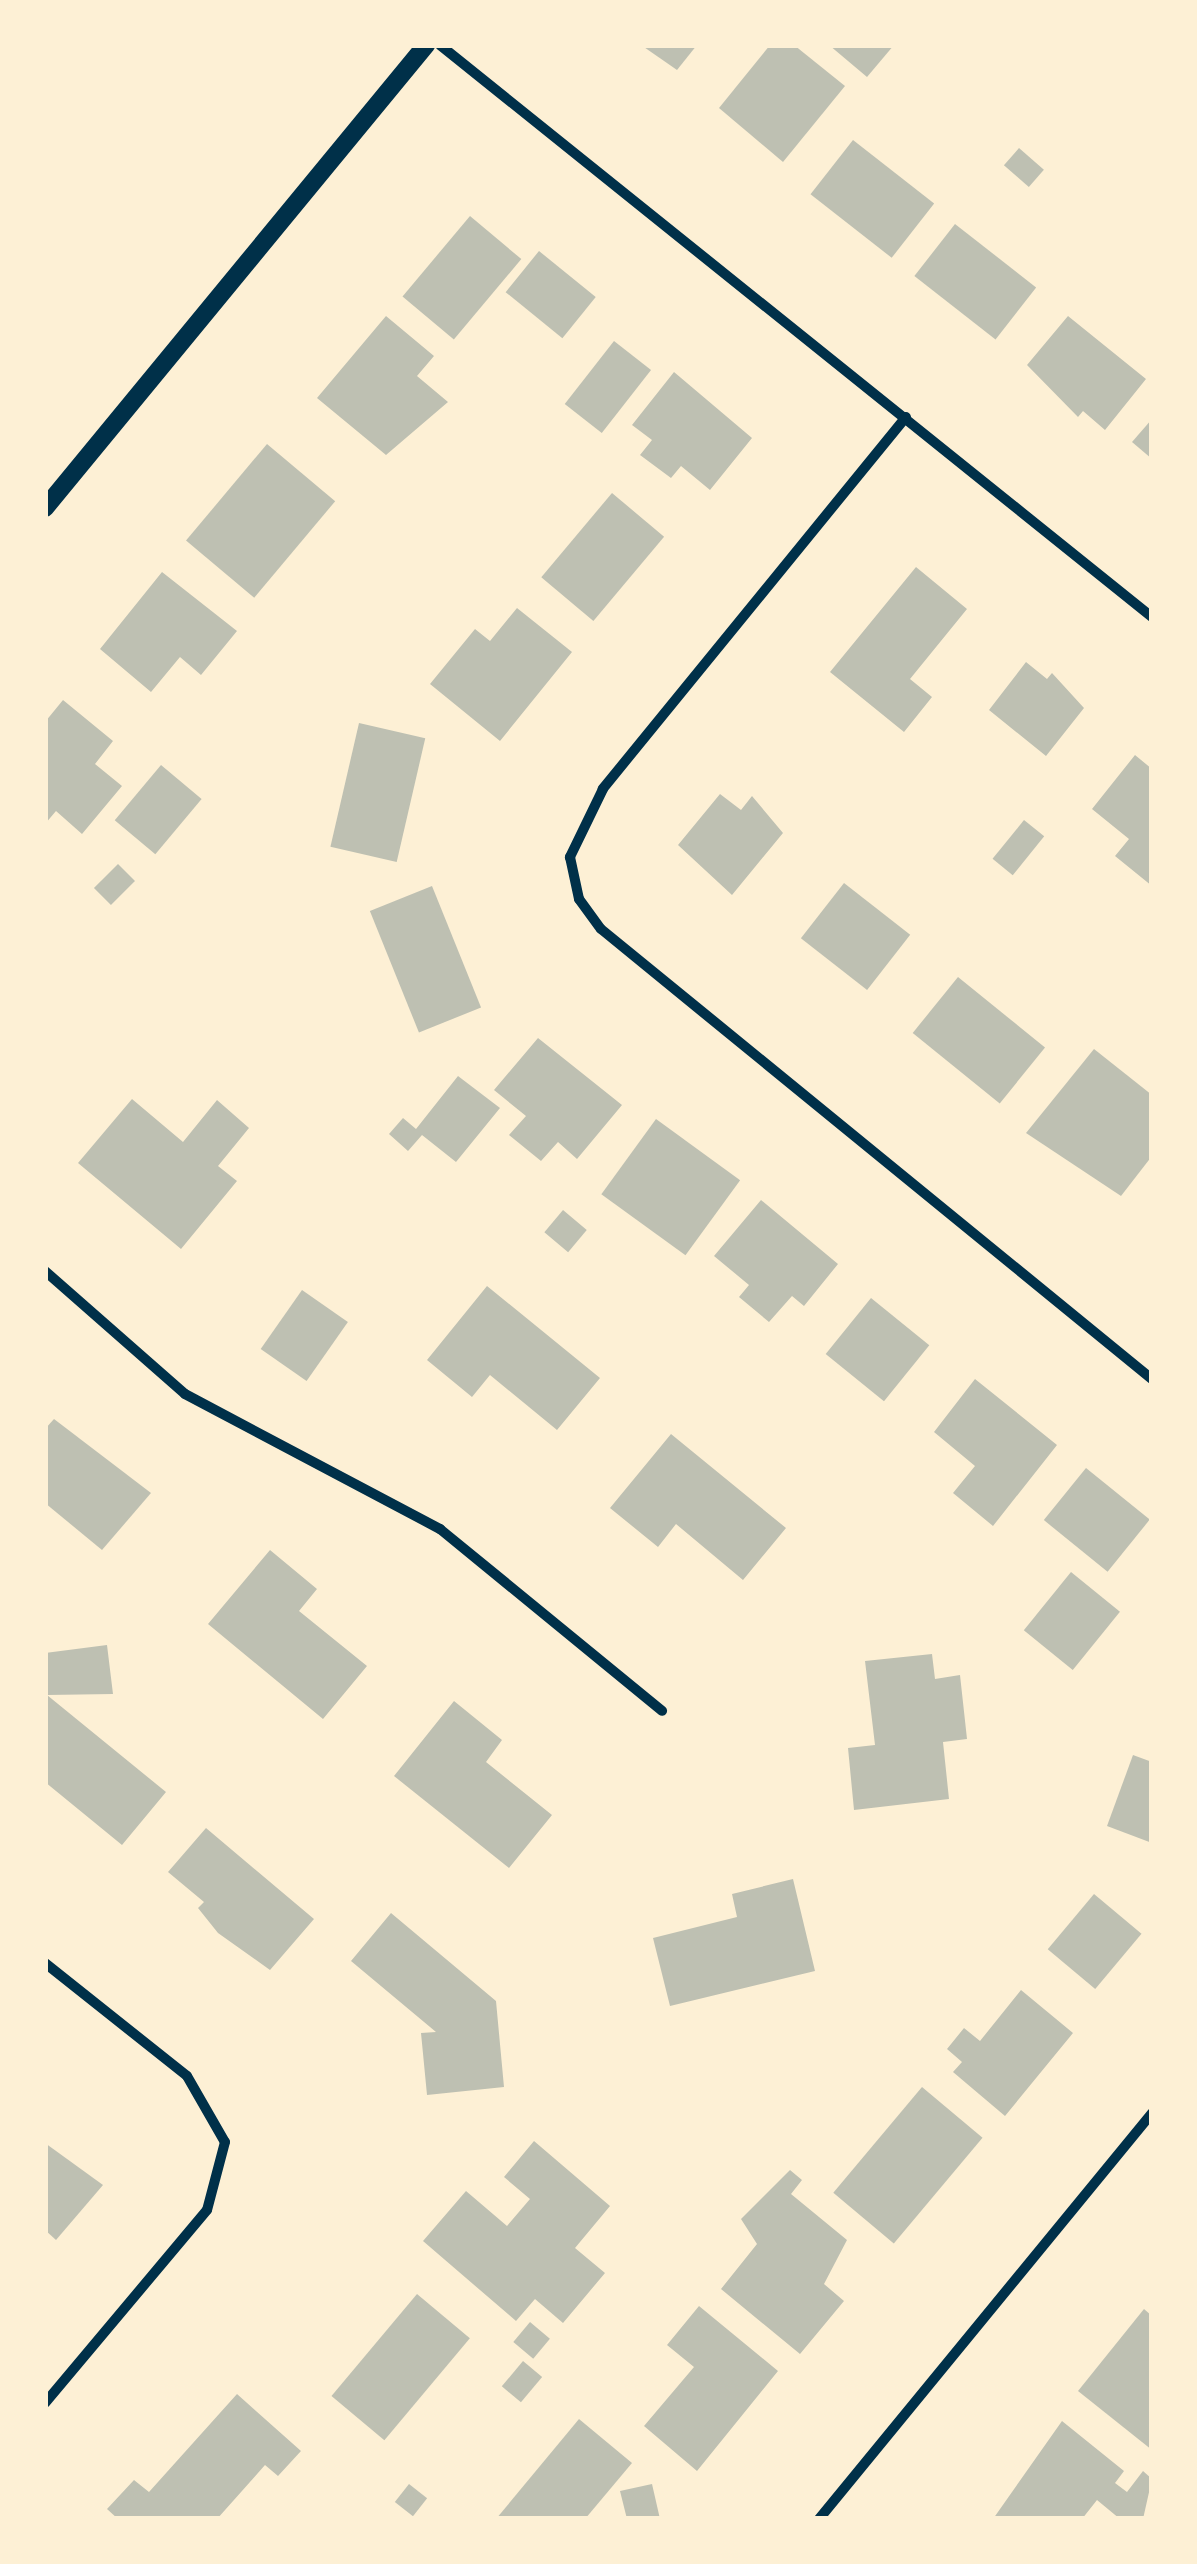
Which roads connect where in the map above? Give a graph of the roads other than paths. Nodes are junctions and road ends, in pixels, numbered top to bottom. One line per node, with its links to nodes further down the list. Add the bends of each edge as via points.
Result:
1 (426, 45): 4 (street)
2 (440, 45): 3 (street)
3 (906, 418): 5 (street); 7 (street, via 603,789 570,858 580,899 600,929)
4 (45, 508)
5 (1152, 617)
6 (45, 1271): 8 (street, via 185,1394 440,1529)
7 (1152, 1379)
8 (662, 1711)
9 (45, 1964): 11 (street, via 187,2076 225,2142 207,2210)
10 (1152, 2113): 12 (street)
11 (45, 2404)
12 (819, 2519)

